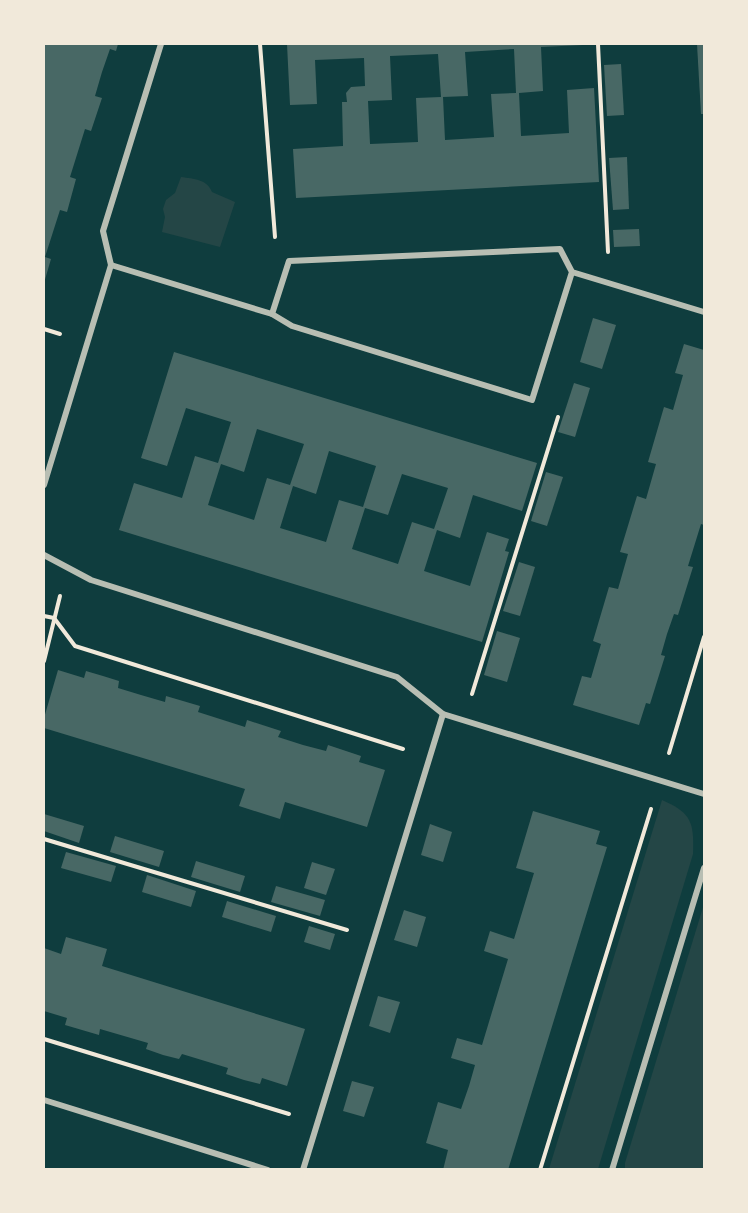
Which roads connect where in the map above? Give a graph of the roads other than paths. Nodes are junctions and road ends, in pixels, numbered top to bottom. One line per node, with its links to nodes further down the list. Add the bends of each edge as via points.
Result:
1 (161, 44): 2 (street, via 103,231)
2 (111, 265): 5 (street); 6 (street)
3 (572, 272): 4 (street); 5 (street, via 560,249 289,261); 5 (street, via 532,399 292,326)
4 (705, 312)
5 (272, 314)
6 (44, 485)
7 (44, 555): 8 (street, via 91,580 397,677)
8 (443, 714): 9 (street); 13 (street)
9 (705, 794)
10 (705, 868): 14 (street)
11 (44, 1100): 12 (street)
12 (268, 1170)
13 (303, 1170)
14 (612, 1170)

